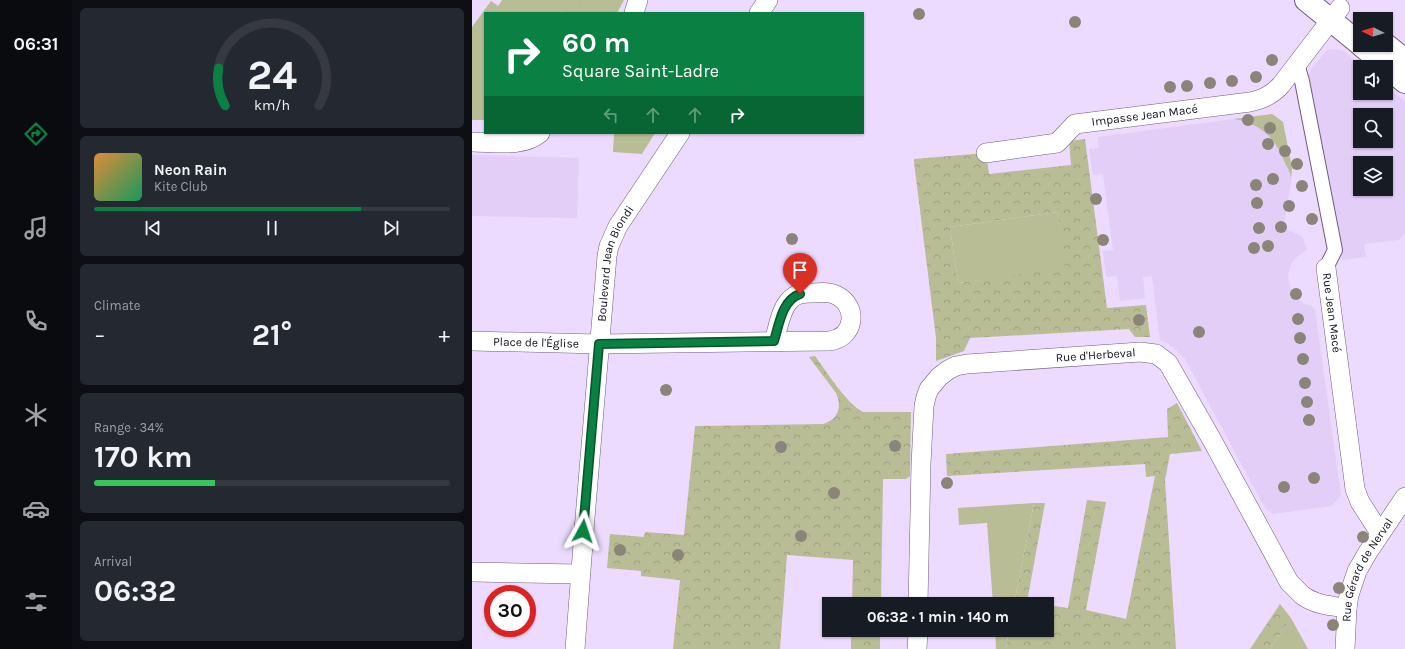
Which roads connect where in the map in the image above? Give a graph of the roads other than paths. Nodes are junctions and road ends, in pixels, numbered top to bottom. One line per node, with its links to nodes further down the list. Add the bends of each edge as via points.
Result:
1 (638, 0): 5 (street)
2 (768, 0): 6 (street)
3 (1306, 0): 4 (street)
4 (1334, 9): 7 (street); 8 (street); 12 (street)
5 (634, 12)
6 (761, 12)
7 (1353, 20)
8 (1353, 34)
9 (1393, 51): 11 (street)
10 (1369, 52): 13 (street)
11 (1405, 60)
12 (1297, 64): 17 (street, Impasse Jean Macé, via 1276,90 1261,99 1075,124 1057,143); 18 (street, Rue Jean Macé, via 1336,250)
13 (1405, 82)
14 (538, 134): 16 (street, via 523,142)
15 (679, 134): 21 (street, Boulevard Jean Biondi, via 624,216 611,241 607,256)
16 (472, 142)
17 (986, 152)
18 (1326, 268): 23 (street, Rue Jean Macé, via 1355,489 1360,502)
19 (472, 340): 21 (street, Place de l'Église)
20 (774, 341): 21 (street, Place de l'Église)
21 (599, 344): 25 (street, Boulevard Jean Biondi)
22 (1405, 497): 23 (street, Rue Gérard de Nerval)
23 (1380, 533): 27 (street, Rue Gérard de Nerval, via 1357,571)
24 (472, 572): 25 (street)
25 (580, 574): 29 (street, Boulevard Jean Biondi)
26 (918, 597): 27 (street, Rue d'Herbeval, via 924,406 934,382 948,370 967,364 1140,352 1156,354 1168,363 1289,582 1310,600)
27 (1347, 608): 31 (street, Rue Gérard de Nerval)
28 (918, 637): 30 (street)
29 (575, 649)
30 (917, 649)
31 (1345, 649)

